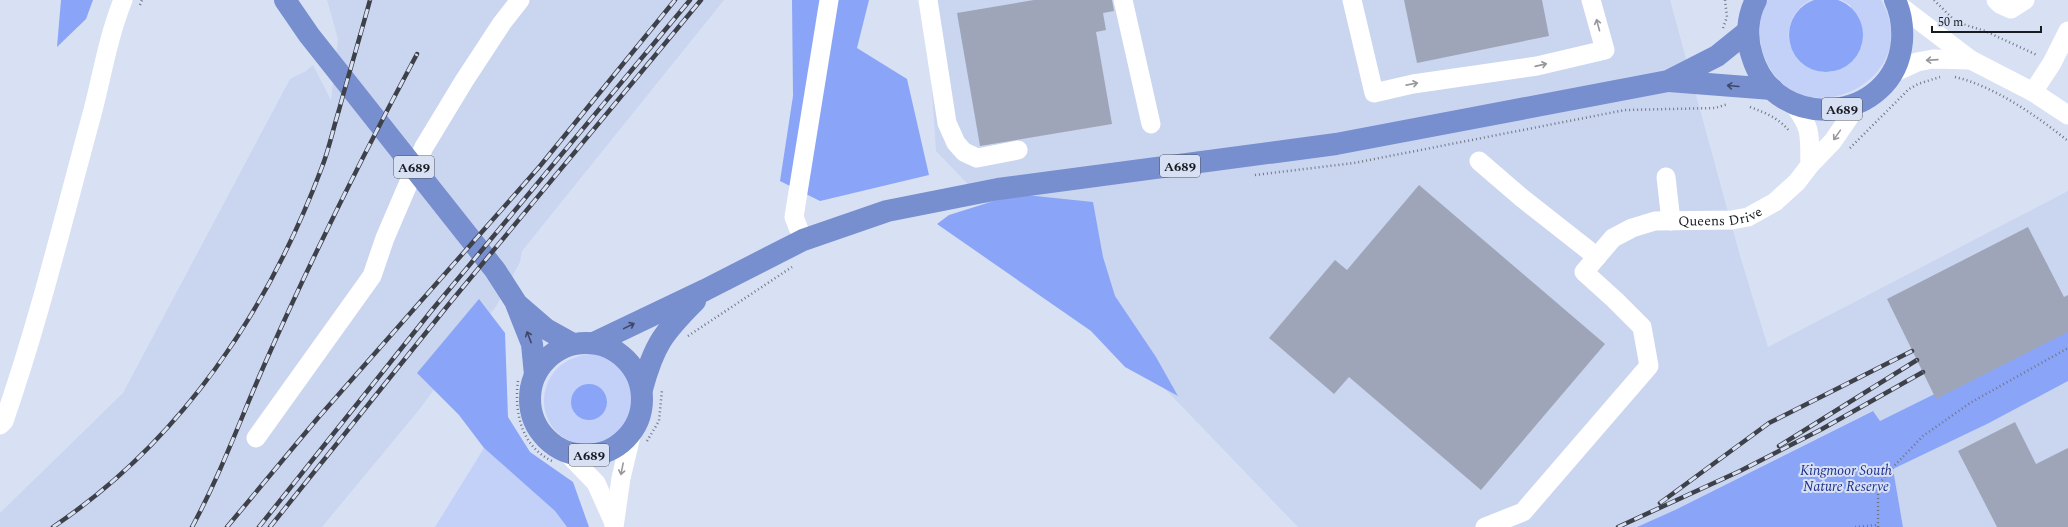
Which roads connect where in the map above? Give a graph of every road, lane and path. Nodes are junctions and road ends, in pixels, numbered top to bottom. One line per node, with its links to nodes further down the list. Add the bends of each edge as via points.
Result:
1 (123, 0): 49 (street, via 105,57 20,377 4,421)
2 (285, 0): 43 (highway, A689, via 309,35 495,270)
3 (520, 0): 51 (street, via 464,81 424,148 385,238 372,276)
4 (829, 0): 39 (street, via 794,218)
5 (928, 0): 32 (street, via 947,123 956,143 964,152 976,158)
6 (1123, 0): 30 (street)
7 (1352, 0): 8 (street, one-way to 8, via 1374,93 1413,84 1537,66 1605,50)
8 (1591, 0)
9 (1726, 0): 17 (path, via 1727,17 1721,34 1715,39)
10 (1934, 0): 19 (path, via 1956,22 1985,31)
11 (1996, 0): 12 (street, via 2011,9)
12 (2025, 0)
13 (1754, 1): 15 (highway, A689)
14 (1896, 1): 18 (street); 20 (highway, A689, via 1903,32 1898,60)
15 (1748, 31): 17 (highway, A689); 25 (highway, A689, via 1754,63)
16 (2068, 31): 19 (street)
17 (1723, 52): 23 (highway, A689)
18 (1971, 60): 20 (street, one-way to 20, via 1917,62); 26 (street)
19 (2052, 63): 26 (street)
20 (1891, 74): 27 (highway, A689, via 1883,86)
21 (1946, 77): 33 (path, via 1909,89)
22 (1952, 77): 31 (path, via 2004,97)
23 (1668, 81): 24 (highway, A689, one-way to 23); 39 (highway, A689, via 1336,144 933,200 887,210)
24 (1737, 86): 25 (highway, A689); 36 (path, via 1736,102 1715,108 1625,110 1354,163)
25 (1772, 90): 28 (highway, A689)
26 (2033, 92): 29 (street)
27 (1859, 103): 28 (highway, A689, via 1843,109 1825,111); 35 (street, Queens Drive, one-way to 35, via 1833,141)
28 (1794, 105): 35 (street, via 1804,118 1810,133)
29 (2068, 115)
30 (1150, 124)
31 (2068, 141)
32 (1018, 150)
33 (1847, 150)
34 (1479, 161): 40 (street)
35 (1810, 165): 38 (street, Queens Drive, via 1776,202 1748,217 1716,222)
36 (1247, 175)
37 (1666, 177): 38 (street)
38 (1671, 221): 40 (street, Queens Drive, via 1655,221 1632,228 1613,238)
39 (803, 240): 42 (highway, A689)
40 (1597, 256): 55 (street, via 1584,272 1616,300 1642,328 1649,366 1523,512)
41 (793, 266): 44 (path)
42 (706, 290): 45 (highway, A689, one-way to 42); 48 (highway, A689, via 677,318 654,350)
43 (515, 301): 45 (highway, A689, via 546,329); 47 (highway, A689, one-way to 43, via 532,344)
44 (685, 338)
45 (583, 344): 47 (highway, A689, via 550,355); 48 (highway, A689, via 613,350 621,355)
46 (2068, 348): 54 (path, via 1970,403 1923,436 1878,485)
47 (527, 376): 52 (highway, A689, via 532,415 536,425); 52 (path, via 517,412 523,431 534,447 546,458)
48 (652, 388): 50 (highway, A689, via 640,416); 50 (path, via 658,422)
49 (0, 425)
50 (639, 437): 52 (highway, A689, via 603,453); 53 (street, one-way to 53, via 623,464)
51 (256, 438)
52 (562, 458): 53 (street, via 596,482)
53 (614, 526)
54 (1878, 526): 56 (path)
55 (1485, 527)
56 (1855, 527)

